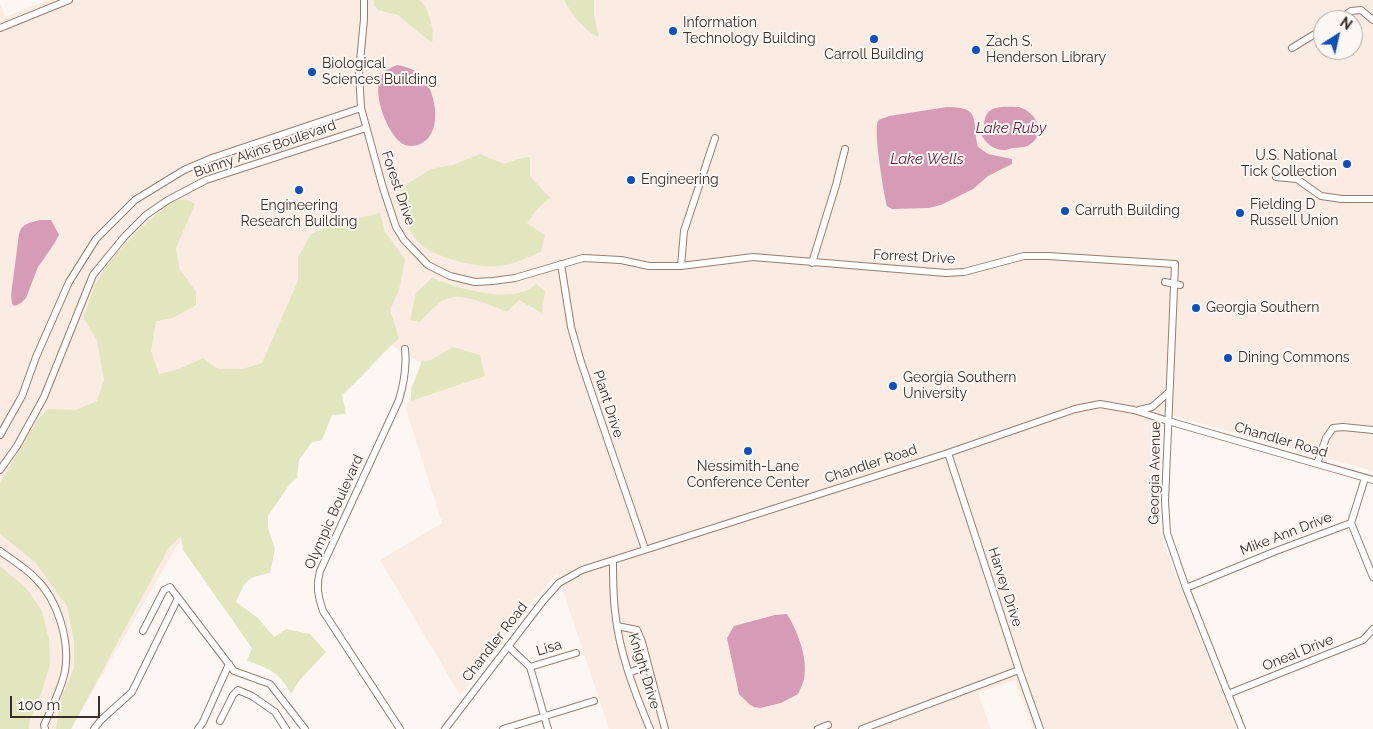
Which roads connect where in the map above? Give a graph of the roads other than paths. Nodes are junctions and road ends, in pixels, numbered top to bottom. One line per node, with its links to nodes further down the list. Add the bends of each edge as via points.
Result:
1 (69, 0): 5 (street)
2 (364, 0): 8 (street, Forest Drive, via 359,72)
3 (1363, 12): 4 (street)
4 (1373, 20)
5 (0, 28)
6 (1313, 35): 7 (street)
7 (1292, 48)
8 (362, 108): 9 (street, Forest Drive); 25 (street, Bunny Akins Boulevard, via 212,158 176,174 135,200 96,239 69,282 22,396)
9 (366, 128): 15 (street, Forest Drive, via 396,227 413,251 428,264 450,276 475,282 515,278); 28 (street, Bunny Akins Boulevard, via 206,180 146,215 93,275 44,397)
10 (715, 138): 17 (street, via 684,231)
11 (845, 149): 14 (street)
12 (1276, 177): 13 (street, via 1297,179 1321,196)
13 (1373, 199)
14 (812, 263): 16 (street, Forrest Drive, via 946,273 964,272 1019,257 1054,256); 17 (street, Forrest Drive, via 753,257)
15 (561, 264): 17 (street, Forest Drive, via 583,258 604,258 648,266); 32 (street, Plant Drive, via 571,327 581,362)
16 (1175, 264): 19 (street, Georgia Avenue)
17 (681, 266)
18 (1165, 282): 19 (street)
19 (1177, 285): 21 (street, Georgia Avenue)
20 (405, 349): 59 (street, Olympic Boulevard, via 404,382 399,400 320,571 317,584 323,611)
21 (1169, 392): 22 (street, via 1152,407); 23 (street, Georgia Avenue)
22 (1137, 411): 23 (street, Chandler Road); 26 (street, Chandler Road, via 1100,404)
23 (1168, 422): 27 (street, Chandler Road); 36 (street, Georgia Avenue, via 1166,533)
24 (1373, 430): 27 (street, via 1333,428)
25 (0, 435)
26 (948, 453): 32 (street, Chandler Road); 46 (street, Harvey Drive)
27 (1317, 464): 29 (street, Chandler Road)
28 (0, 470)
29 (1365, 478): 30 (street, Chandler Road); 31 (street, Mike Ann Drive)
30 (1373, 480)
31 (1351, 523): 35 (street); 36 (street, Mike Ann Drive)
32 (645, 549): 34 (street, Chandler Road)
33 (0, 551): 54 (street, via 37,580 55,606 64,634 65,670 44,724)
34 (613, 560): 38 (street, Knight Drive); 41 (street, Chandler Road, via 582,570 559,583)
35 (1373, 577)
36 (1186, 588): 48 (street, Georgia Avenue)
37 (178, 598): 40 (street, via 170,587 164,590); 43 (street); 55 (street, via 132,692)
38 (617, 626): 44 (street, via 637,630); 47 (street, Knight Drive)
39 (1373, 629): 48 (street, Oneal Drive, via 1363,640)
40 (143, 632)
41 (508, 646): 45 (street); 60 (street, Chandler Road)
42 (576, 653): 45 (street, Lisa)
43 (229, 664): 56 (street); 58 (street, via 234,671 270,684)
44 (648, 665): 47 (street); 63 (street)
45 (530, 667): 50 (street)
46 (1019, 670): 65 (street); 66 (street, Harvey Drive)
47 (629, 673): 62 (street, Knight Drive)
48 (1228, 694): 67 (street, Georgia Avenue)
49 (594, 702): 50 (street)
50 (544, 716): 53 (street); 61 (street)
51 (220, 721): 57 (street, via 238,690 275,712)
52 (828, 725): 64 (street)
53 (503, 728)
54 (45, 729)
55 (94, 729)
56 (198, 729)
57 (284, 729)
58 (305, 729)
59 (400, 729)
60 (445, 729)
61 (548, 729)
62 (650, 729)
63 (665, 729)
64 (818, 729)
65 (862, 729)
66 (1040, 729)
67 (1242, 729)

